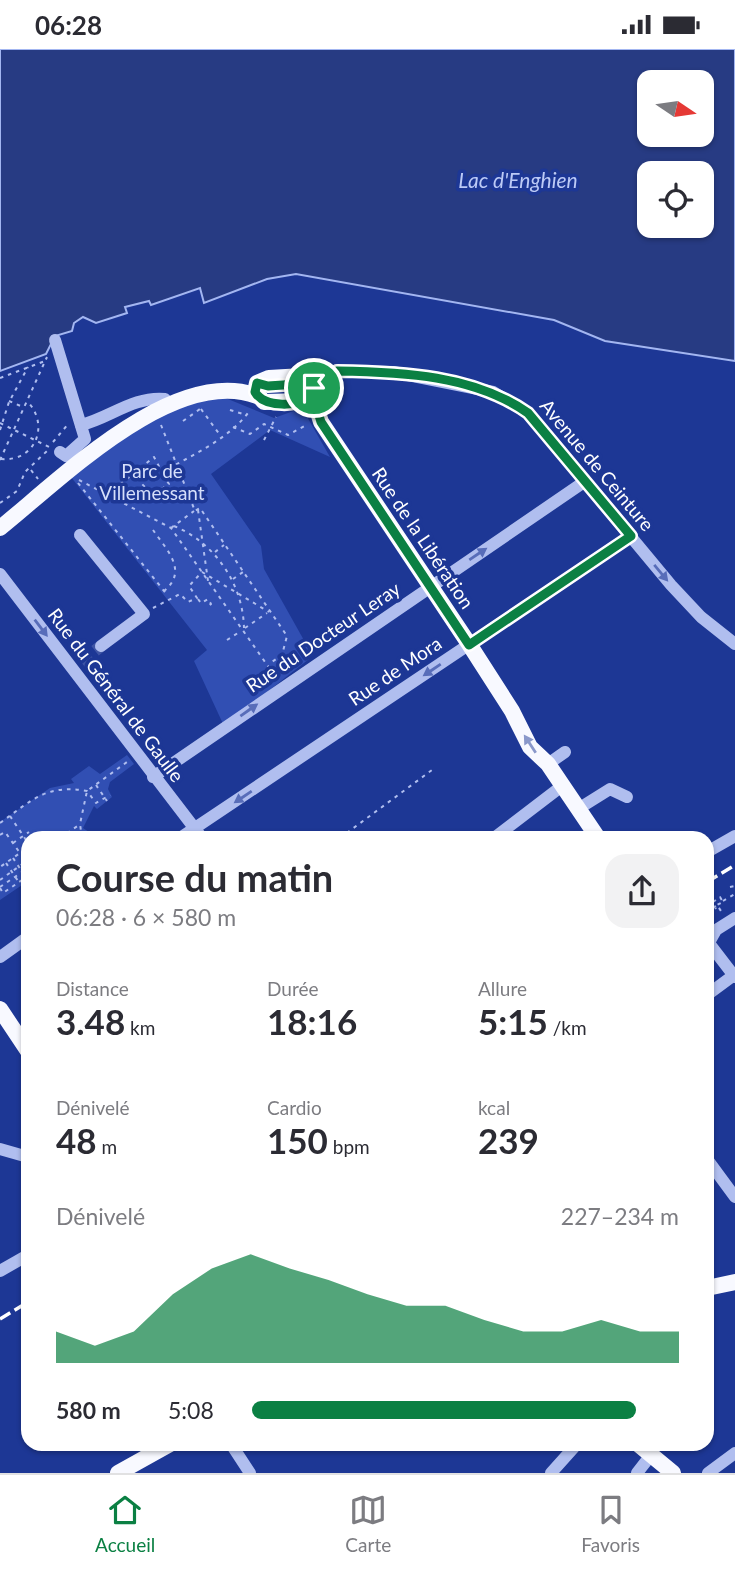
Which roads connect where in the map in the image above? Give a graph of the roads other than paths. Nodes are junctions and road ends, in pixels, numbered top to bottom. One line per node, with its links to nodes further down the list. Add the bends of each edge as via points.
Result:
1 (55, 340): 5 (street)
2 (313, 389): 3 (main road, Avenue de Ceinture, via 304,401 269,403); 3 (main road, Avenue de Ceinture, via 303,376 269,378); 7 (street, Avenue de Ceinture, via 337,371 393,372 493,392 528,413); 13 (main road, Rue de la Libération, via 321,422)
3 (255, 396): 4 (main road, Avenue de Ceinture, via 220,383); 9 (main road, Avenue de Ceinture, via 235,390 212,392 153,412 122,429)
4 (165, 399): 5 (street, via 123,406 93,422); 8 (main road, Avenue de Ceinture, via 126,417)
5 (80, 422): 6 (street, via 85,439 66,456)
6 (55, 450)
7 (584, 482): 11 (street, Avenue de Ceinture); 13 (street, Rue du Docteur Leray, one-way to 7)
8 (0, 514)
9 (0, 528)
10 (80, 535): 16 (street, via 144,614)
11 (631, 536): 14 (street, Avenue de Ceinture, one-way to 14, via 701,617); 15 (street, Rue de Mora)
12 (0, 574): 19 (street, Rue du Général de Gaulle, one-way to 19, via 76,665)
13 (430, 587): 15 (main road, Rue de la Libération); 19 (street, Rue du Docteur Leray, one-way to 13)
14 (735, 644)
15 (469, 645): 18 (main road, Rue de la Libération, one-way to 15, via 530,747); 24 (street, Rue de Mora, one-way to 24)
16 (101, 646)
17 (565, 752): 18 (street)
18 (548, 764): 20 (main road, Rue de la Libération)
19 (153, 777): 23 (street, Rue du Général de Gaulle)
20 (562, 786): 22 (main road, Rue de la Libération); 25 (street)
21 (627, 797): 22 (street, via 610,789)
22 (578, 809): 26 (main road, Rue de la Libération)
23 (196, 831)
24 (201, 831)
25 (503, 831)
26 (593, 831)
27 (735, 836): 28 (street)
28 (714, 848)
29 (735, 918): 30 (street)
30 (714, 933)
31 (21, 942): 33 (street)
32 (714, 952): 34 (street)
33 (0, 957)
34 (734, 976): 35 (street)
35 (714, 990)
36 (2, 1017): 37 (main road)
37 (21, 1042)
38 (0, 1149): 39 (street)
39 (21, 1155)
40 (714, 1168): 41 (street)
41 (735, 1197)
42 (21, 1259): 43 (street)
43 (0, 1271)
44 (735, 1282): 45 (main road)
45 (714, 1286)
46 (157, 1451): 53 (main road)
47 (236, 1451): 54 (street)
48 (571, 1451): 52 (street)
49 (646, 1451): 51 (main road)
50 (735, 1453): 57 (street)
51 (651, 1455): 55 (street); 56 (main road)
52 (553, 1472)
53 (118, 1473)
54 (250, 1473)
55 (637, 1473)
56 (673, 1473)
57 (708, 1473)

